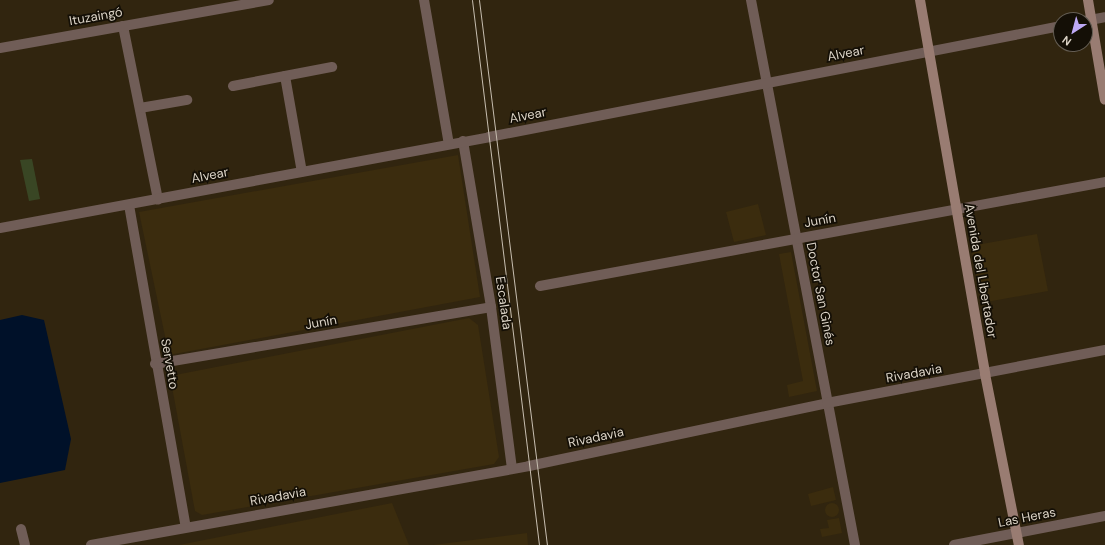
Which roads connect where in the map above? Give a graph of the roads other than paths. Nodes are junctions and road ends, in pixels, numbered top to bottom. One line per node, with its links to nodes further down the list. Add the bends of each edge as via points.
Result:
1 (268, 0): 9 (street, Ituzaingó)
2 (424, 0): 22 (street)
3 (751, 0): 16 (street, Doctor San Ginés)
4 (920, 0): 13 (main road, Avenida del Libertador)
5 (1088, 0): 6 (main road)
6 (1088, 12)
7 (1105, 17): 8 (street)
8 (1093, 20)
9 (123, 26): 12 (street, Ituzaingó); 20 (street)
10 (1053, 28): 13 (street, Alvear)
11 (1093, 44): 19 (main road)
12 (0, 48)
13 (928, 51): 16 (street, Alvear); 27 (main road, Avenida del Libertador)
14 (332, 67): 15 (street)
15 (285, 76): 17 (street); 23 (street)
16 (766, 83): 21 (street, Alvear); 29 (street, Doctor San Ginés)
17 (233, 86)
18 (187, 100): 20 (street)
19 (1105, 100)
20 (140, 108): 25 (street)
21 (463, 141): 22 (street, Alvear); 31 (street, Escalada)
22 (449, 144): 23 (street, Alvear)
23 (302, 172): 25 (street, Alvear)
24 (1105, 182): 27 (street, Junín)
25 (158, 199): 26 (street, Alvear)
26 (129, 205): 28 (street, Alvear); 33 (street, Servetto)
27 (957, 210): 29 (street, Junín); 34 (main road, Avenida del Libertador)
28 (0, 228)
29 (796, 238): 30 (street, Junín); 35 (street, Doctor San Ginés)
30 (540, 286)
31 (491, 307): 33 (street, Junín); 36 (street, Escalada)
32 (1105, 350): 34 (street, Rivadavia)
33 (155, 364): 38 (street, Servetto)
34 (985, 374): 35 (street, Rivadavia); 40 (main road, Avenida del Libertador)
35 (827, 403): 36 (street, Rivadavia); 43 (street, Doctor San Ginés)
36 (512, 469): 38 (street, Rivadavia)
37 (1105, 516): 40 (street, Las Heras)
38 (186, 527): 42 (street, Rivadavia)
39 (21, 529): 41 (street)
40 (1016, 533): 44 (street, Las Heras); 45 (main road, Avenida del Libertador)
41 (25, 545)
42 (92, 545)
43 (855, 545)
44 (954, 545)
45 (1019, 545)

